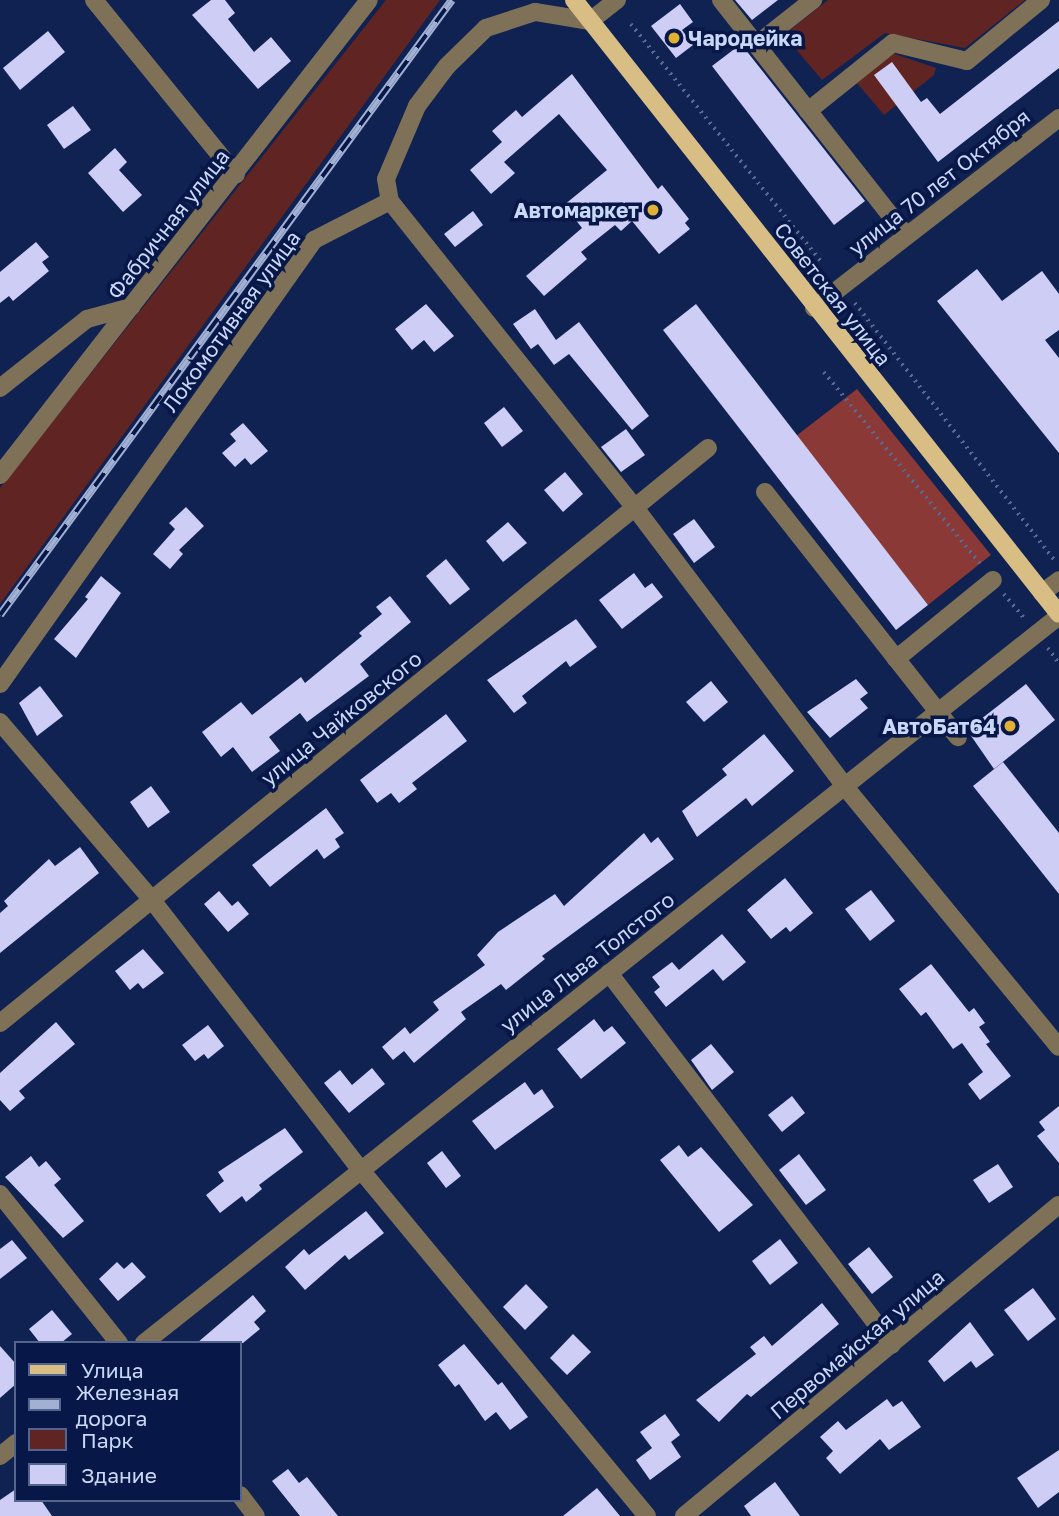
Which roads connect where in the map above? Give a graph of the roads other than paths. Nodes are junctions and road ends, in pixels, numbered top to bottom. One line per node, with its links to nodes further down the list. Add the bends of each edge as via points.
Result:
1 (94, 0): 12 (street)
2 (369, 0): 12 (street, Фабричная улица)
3 (574, 0): 8 (main road, Советская улица)
4 (617, 0): 8 (street)
5 (721, 0): 9 (street)
6 (813, 0): 9 (street)
7 (1041, 0): 10 (street, via 967,61 893,43)
8 (590, 21): 13 (street, via 535,12 486,28 447,66 417,106 386,179); 16 (main road, Советская улица)
9 (756, 45): 10 (street)
10 (808, 111): 14 (street)
11 (1059, 118): 14 (street, улица 70 лет Октября)
12 (236, 175): 15 (street, Фабричная улица)
13 (390, 201): 21 (street); 27 (street, Локомотивная улица, via 314,240)
14 (906, 236): 16 (street, улица 70 лет Октября)
15 (131, 307): 17 (street, via 87,319); 19 (street, Фабричная улица)
16 (814, 308): 24 (main road, Советская улица)
17 (0, 388)
18 (708, 448): 21 (street, улица Чайковского)
19 (0, 475)
20 (765, 492): 26 (street)
21 (636, 509): 31 (street); 32 (street, улица Чайковского)
22 (993, 580): 26 (street)
23 (1059, 580): 24 (street)
24 (1042, 593): 25 (main road, Советская улица)
25 (1059, 615): 28 (street, улица Льва Толстого)
26 (897, 659): 28 (street)
27 (0, 684)
28 (939, 713): 30 (street); 31 (street, улица Льва Толстого)
29 (0, 722): 32 (street)
30 (958, 737)
31 (846, 788): 33 (street, улица Льва Толстого); 35 (street)
32 (152, 900): 34 (street, улица Чайковского); 36 (street)
33 (609, 973): 36 (street, улица Льва Толстого); 41 (street)
34 (0, 1023)
35 (1059, 1047)
36 (360, 1169): 40 (street, улица Льва Толстого); 44 (street)
37 (0, 1194): 39 (street)
38 (1059, 1205): 41 (street, Первомайская улица)
39 (117, 1341)
40 (146, 1341)
41 (892, 1345): 45 (street, Первомайская улица)
42 (242, 1498): 43 (street)
43 (256, 1516)
44 (647, 1516)
45 (684, 1516)

